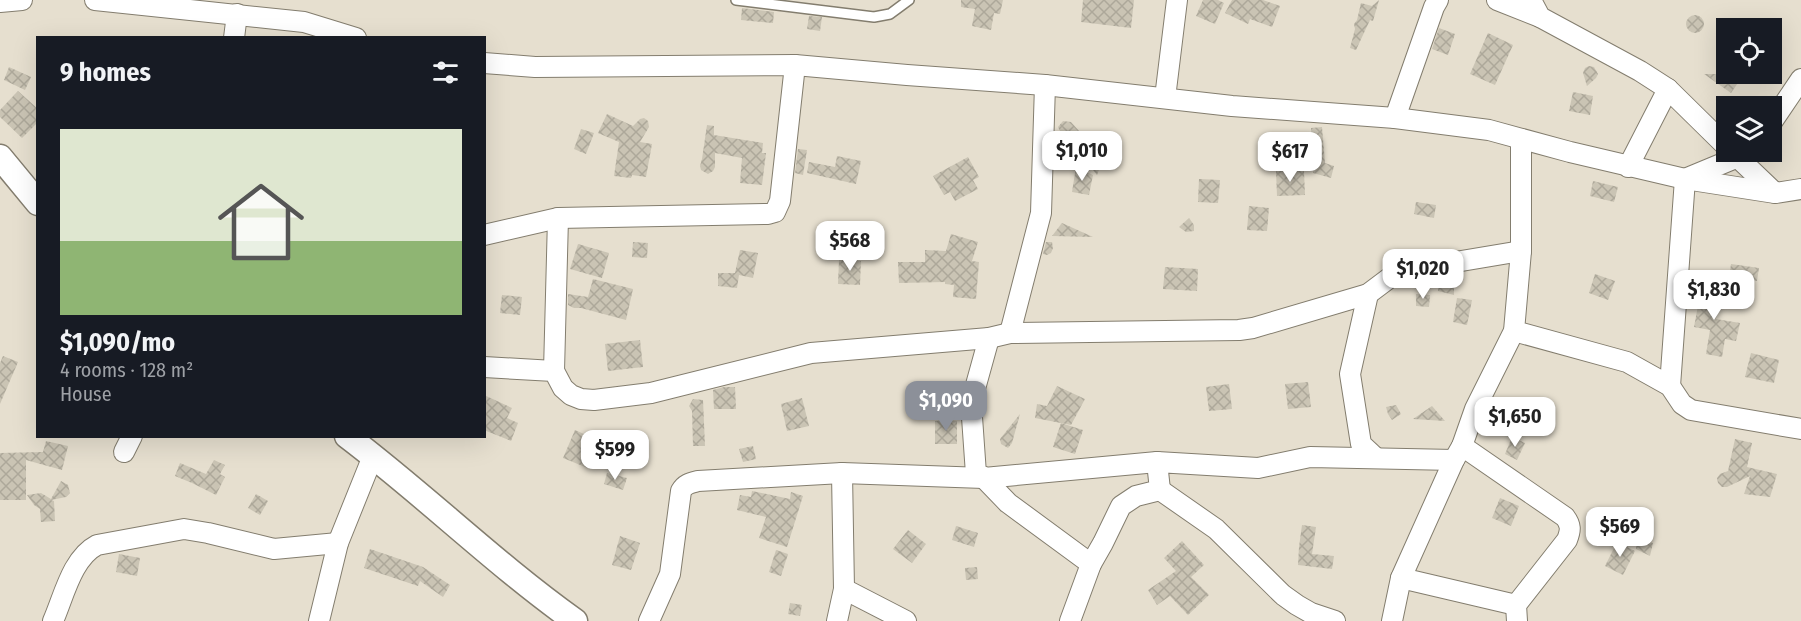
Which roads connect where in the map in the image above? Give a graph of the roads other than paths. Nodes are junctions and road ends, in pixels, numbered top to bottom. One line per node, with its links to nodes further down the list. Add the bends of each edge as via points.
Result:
1 (22, 0): 8 (street)
2 (95, 0): 10 (street)
3 (736, 0): 4 (lane, via 874,17 890,14)
4 (909, 0)
5 (1177, 0): 18 (street)
6 (1438, 0): 20 (street)
7 (1497, 0): 9 (street)
8 (0, 2)
9 (1536, 9): 17 (street)
10 (237, 14): 11 (street); 12 (street, via 304,22)
11 (234, 36)
12 (350, 36)
13 (486, 63): 14 (street, via 535,67)
14 (795, 65): 16 (street); 31 (street, via 780,201 775,212)
15 (1801, 79): 19 (street)
16 (1045, 85): 18 (street); 36 (street, via 1041,213)
17 (1668, 89): 21 (street); 26 (street)
18 (1165, 98): 20 (street)
19 (1782, 107)
20 (1395, 118): 22 (street, via 1489,130)
21 (1716, 134)
22 (1521, 139): 26 (street); 33 (street)
23 (0, 157): 30 (street)
24 (1716, 162): 27 (street)
25 (1745, 162): 29 (street)
26 (1628, 167): 27 (street)
27 (1685, 179): 29 (street); 40 (street)
28 (1801, 189): 29 (street)
29 (1775, 193)
30 (36, 201)
31 (558, 218): 32 (street); 39 (street)
32 (486, 235)
33 (1521, 251): 34 (street, via 1402,271); 35 (street)
34 (1368, 294): 36 (street, via 1239,330); 45 (street, via 1350,374 1361,444)
35 (1514, 332): 40 (street, via 1627,362); 43 (street, via 1475,409)
36 (1010, 333): 37 (street)
37 (990, 338): 39 (street, via 811,353 651,393 594,400 571,395); 48 (street, via 971,403 976,474)
38 (486, 366): 39 (street)
39 (554, 371)
40 (1670, 386): 41 (street, via 1691,410)
41 (1801, 429)
42 (350, 438): 44 (street)
43 (1458, 453): 45 (street); 52 (street); 54 (street, via 1569,523 1568,540)
44 (373, 456): 50 (street); 57 (street, via 492,558)
45 (1376, 458): 46 (street, via 1310,457 1258,468)
46 (1157, 462): 48 (street); 49 (street)
47 (842, 473): 48 (street); 53 (street); 58 (street, via 698,481 683,487 670,574)
48 (984, 478): 51 (street, via 1003,499)
49 (1160, 490): 51 (street, via 1136,496 1121,506); 62 (street, via 1216,529 1290,600)
50 (338, 543): 55 (street, via 274,549 184,529 98,545 82,556); 56 (street)
51 (1091, 564): 61 (street)
52 (1401, 578): 54 (street); 63 (street)
53 (844, 589): 59 (street); 60 (street)
54 (1516, 613)
55 (53, 621)
56 (319, 621)
57 (575, 621)
58 (649, 621)
59 (837, 621)
60 (906, 621)
61 (1070, 621)
62 (1335, 621)
63 (1392, 621)

